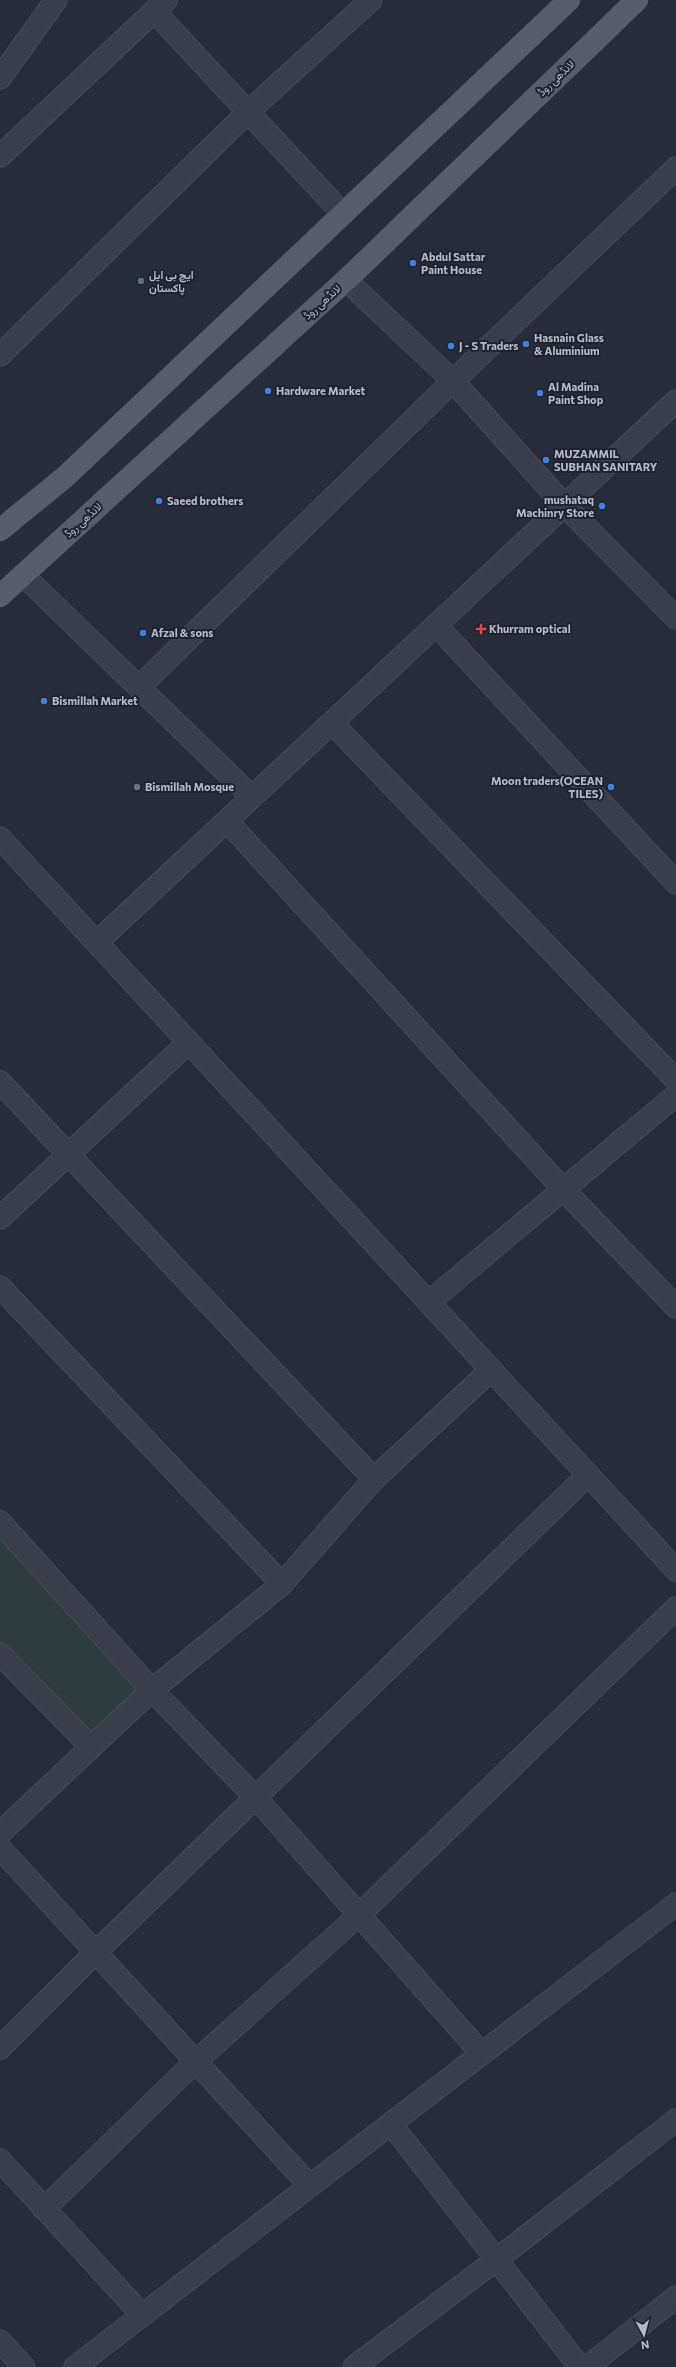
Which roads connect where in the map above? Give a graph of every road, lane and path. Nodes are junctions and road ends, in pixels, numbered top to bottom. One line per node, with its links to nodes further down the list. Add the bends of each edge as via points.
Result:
1 (56, 0): 6 (street)
2 (371, 0): 7 (street)
3 (569, 0): 10 (main road)
4 (637, 0): 11 (main road, لانڈھی روڈ)
5 (160, 6): 7 (street); 8 (street)
6 (2, 70)
7 (248, 112): 10 (street); 12 (street)
8 (0, 156)
9 (676, 168): 13 (street)
10 (343, 214): 16 (main road, via 65,477)
11 (346, 280): 13 (street); 17 (main road, لانڈھی روڈ)
12 (0, 355)
13 (453, 381): 15 (street); 21 (street)
14 (676, 401): 15 (street)
15 (565, 506): 19 (street); 20 (street)
16 (0, 530)
17 (23, 574): 18 (main road, لانڈھی روڈ); 21 (street)
18 (0, 596)
19 (676, 618)
20 (436, 625): 22 (street); 26 (street)
21 (139, 687): 23 (street)
22 (332, 723): 23 (street); 29 (street)
23 (252, 798): 24 (street)
24 (227, 821): 27 (street); 33 (street)
25 (0, 838): 27 (street)
26 (676, 883)
27 (97, 942): 28 (street)
28 (189, 1042): 32 (street); 36 (street)
29 (676, 1080)
30 (0, 1082): 32 (street)
31 (676, 1095): 33 (street)
32 (68, 1156): 34 (street); 40 (street)
33 (563, 1190): 36 (street); 37 (street)
34 (0, 1218)
35 (0, 1287): 43 (street)
36 (428, 1302): 38 (street)
37 (676, 1307)
38 (491, 1370): 39 (street); 40 (street)
39 (588, 1475): 42 (street); 48 (street)
40 (374, 1479): 43 (street)
41 (0, 1522): 46 (street)
42 (676, 1570)
43 (282, 1584): 46 (street)
44 (676, 1608): 52 (street)
45 (0, 1654): 47 (street)
46 (152, 1690): 47 (street); 48 (street)
47 (91, 1747): 49 (street)
48 (256, 1798): 52 (street); 53 (street)
49 (0, 1833)
50 (0, 1848): 53 (street)
51 (676, 1904): 55 (street)
52 (359, 1914): 55 (street); 56 (street)
53 (96, 1952): 54 (street); 56 (street)
54 (0, 2048)
55 (482, 2054): 58 (street)
56 (195, 2062): 60 (street); 61 (street)
57 (676, 2120): 62 (street)
58 (391, 2124): 60 (street); 62 (street)
59 (0, 2160): 61 (street)
60 (310, 2186): 64 (street)
61 (44, 2209): 64 (street)
62 (496, 2260): 68 (street); 69 (street)
63 (676, 2297): 70 (street)
64 (142, 2315): 67 (street)
65 (0, 2340): 66 (street)
66 (24, 2367)
67 (75, 2367)
68 (354, 2367)
69 (580, 2367)
70 (588, 2367)

